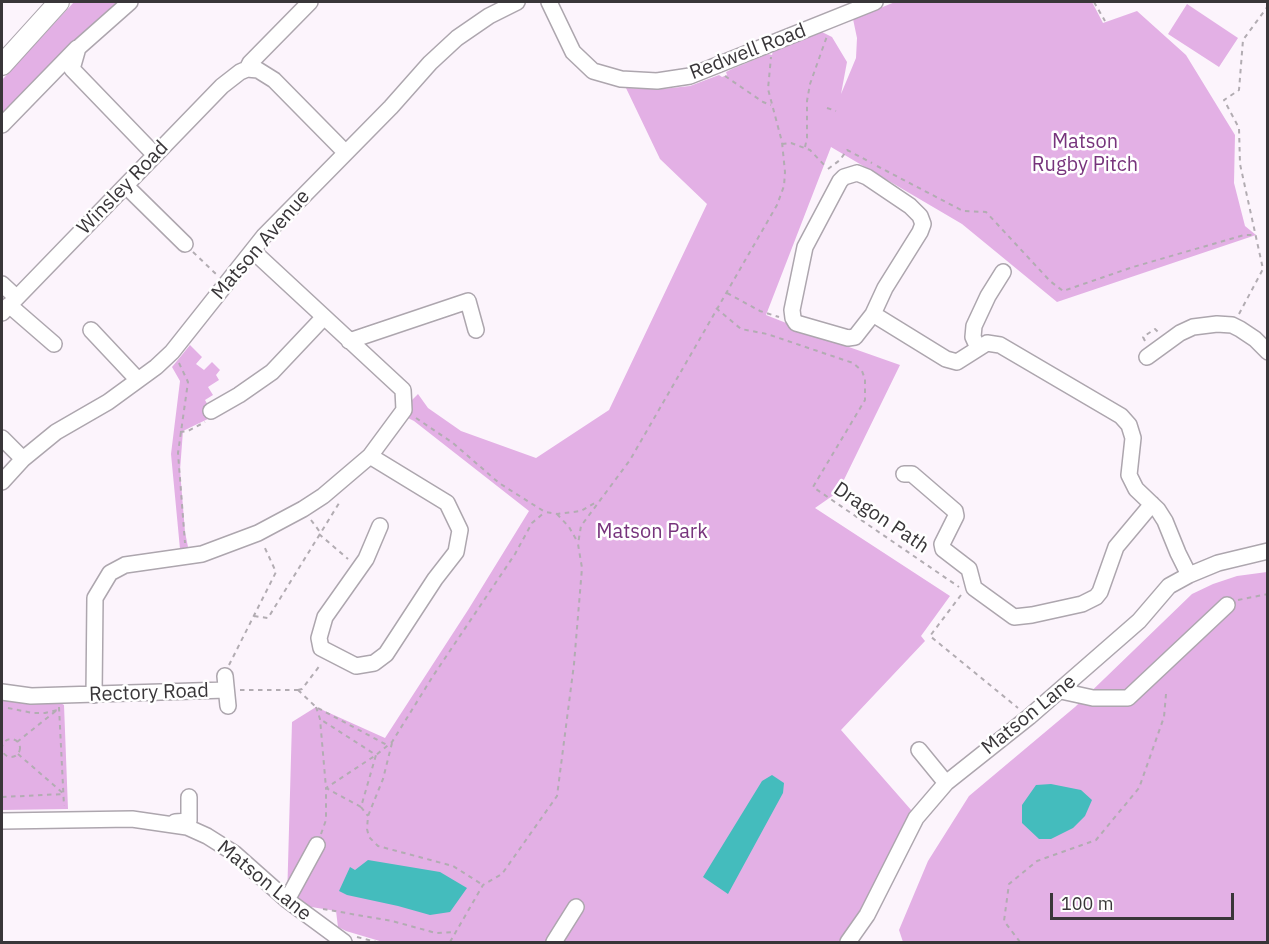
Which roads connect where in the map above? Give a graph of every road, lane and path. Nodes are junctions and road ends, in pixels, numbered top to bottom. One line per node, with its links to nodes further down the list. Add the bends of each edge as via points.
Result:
1 (59, 2): 13 (main road)
2 (130, 2): 12 (street)
3 (310, 2): 15 (street, Winsley Road)
4 (517, 2): 22 (street, Matson Avenue, via 457,38)
5 (549, 2): 14 (street, Redwell Road, via 573,52 593,71 621,79 657,81 690,76)
6 (875, 2): 9 (street, Redwell Road)
7 (1094, 2): 10 (path)
8 (1268, 6): 25 (path, via 1243,40 1239,90 1224,100 1239,128 1239,164)
9 (831, 20): 11 (street, Redwell Road); 21 (path, via 810,84)
10 (1105, 21)
11 (770, 44): 14 (street, Redwell Road); 16 (path)
12 (78, 48): 19 (street); 23 (street, via 72,69)
13 (2, 65)
14 (714, 66): 16 (path)
15 (247, 69): 22 (street, via 258,70 274,80); 23 (street, Winsley Road, via 222,86)
16 (771, 105): 20 (path)
17 (826, 108): 18 (path)
18 (836, 111)
19 (2, 125)
20 (782, 144): 21 (path); 33 (path, via 785,180 777,205)
21 (805, 147): 25 (path, via 828,169 847,150 963,211 986,212 1063,291 1133,267 1244,235)
22 (345, 152): 27 (street, Matson Avenue)
23 (155, 155): 24 (street, Winsley Road)
24 (126, 186): 26 (street); 34 (street, Winsley Road)
25 (1256, 235): 28 (path)
26 (185, 244): 31 (path)
27 (253, 250): 31 (street, Matson Avenue); 37 (street)
28 (1263, 269): 30 (path); 39 (path)
29 (1003, 272): 44 (street, via 974,326)
30 (1268, 272)
31 (226, 283): 46 (street, Matson Avenue)
32 (2, 284): 34 (street)
33 (727, 293): 35 (path); 38 (path, via 760,311 787,320)
34 (9, 305): 43 (street)
35 (717, 308): 57 (path, via 630,460); 82 (path, Dragon Path, via 741,329 853,363 862,371 865,400 813,487 964,591 930,636)
36 (873, 314): 38 (street, via 855,337 848,338 796,323); 38 (street, via 923,224 910,206 857,173 840,181 805,247); 44 (street, via 946,359 957,362)
37 (324, 317): 42 (street); 50 (street, via 272,372)
38 (793, 318)
39 (1236, 318)
40 (92, 330): 48 (street)
41 (476, 330): 42 (street, via 468,301)
42 (350, 341): 49 (street, via 403,390)
43 (54, 344)
44 (978, 348): 58 (street, via 987,343 1000,345 1121,416 1129,425 1132,438 1129,475 1136,489)
45 (1152, 348): 47 (street, via 1193,327 1217,324 1240,329)
46 (172, 352): 48 (street, Matson Avenue); 66 (path, via 188,382 178,453 184,539)
47 (1268, 352)
48 (138, 380): 53 (street, Matson Avenue, via 56,432)
49 (404, 410): 52 (street); 59 (path, via 453,443 499,483)
50 (211, 411)
51 (2, 438): 53 (street)
52 (370, 456): 62 (street, via 323,496); 72 (street, via 447,503 460,530 456,552 386,654 374,663 356,666)
53 (23, 459): 55 (street, Matson Avenue)
54 (904, 474): 58 (street, via 912,474 955,511 943,549 969,569 974,588 1014,617 1082,604 1096,597 1116,547)
55 (2, 482)
56 (341, 499): 63 (path)
57 (600, 499): 60 (path, via 581,512); 64 (path, via 581,526)
58 (1152, 504): 68 (street, via 1166,521)
59 (545, 512): 60 (path); 86 (path, via 532,523)
60 (557, 514): 64 (path)
61 (380, 526): 67 (street)
62 (258, 533): 66 (street); 71 (path, via 276,572)
63 (319, 534): 67 (path); 71 (path, via 268,618)
64 (578, 544): 102 (path, via 582,568 575,654 557,796 502,874)
65 (1268, 551): 68 (street, Matson Lane, via 1218,563)
66 (189, 557): 78 (street, via 125,565 110,573 95,598)
67 (360, 568): 72 (street, via 325,617 318,638 321,648)
68 (1189, 575): 75 (street, Matson Lane, via 1169,586 1139,621)
69 (1268, 594): 70 (path)
70 (1227, 605): 75 (street, via 1128,698 1093,698)
71 (254, 616): 74 (path)
72 (330, 652): 73 (path)
73 (298, 690): 74 (path, Rectory Road); 81 (path)
74 (227, 691): 78 (street, Rectory Road)
75 (1060, 691): 82 (street, Matson Lane)
76 (2, 692): 79 (street, Rectory Road)
77 (1166, 694): 112 (path, via 1164,717 1139,788 1096,840 1037,861 1008,884 1004,921)
78 (94, 695): 79 (street, Rectory Road)
79 (59, 703): 80 (path, via 45,713); 85 (path); 94 (path)
80 (2, 706)
81 (316, 707): 83 (path); 87 (path)
82 (1029, 717): 92 (street, Matson Lane)
83 (320, 719): 91 (path); 93 (path)
84 (3, 741): 85 (path); 89 (path)
85 (17, 742): 90 (path)
86 (392, 742): 87 (path); 98 (path)
87 (387, 745): 91 (path)
88 (919, 750): 92 (street)
89 (3, 754): 90 (path)
90 (18, 754): 94 (path)
91 (376, 755): 93 (path); 97 (path)
92 (946, 783): 111 (street, Matson Lane, via 916,818 867,915)
93 (326, 788): 97 (path); 101 (path, via 326,820)
94 (64, 794): 95 (path)
95 (2, 797)
96 (189, 797): 100 (street, via 198,818)
97 (361, 807): 98 (path)
98 (368, 816): 102 (path, via 368,833 378,846 453,866)
99 (2, 821): 100 (street, Matson Lane, via 132,819)
100 (167, 823): 103 (street, Matson Lane, via 187,827 234,853)
101 (317, 845): 103 (street)
102 (483, 885): 106 (path)
103 (287, 900): 107 (street, Matson Lane)
104 (576, 907): 110 (street)
105 (336, 911): 106 (path, via 436,933)
106 (457, 932): 109 (path)
107 (348, 939): 108 (path)
108 (376, 942)
109 (450, 942)
110 (554, 942)
111 (848, 942)
112 (1020, 942)

